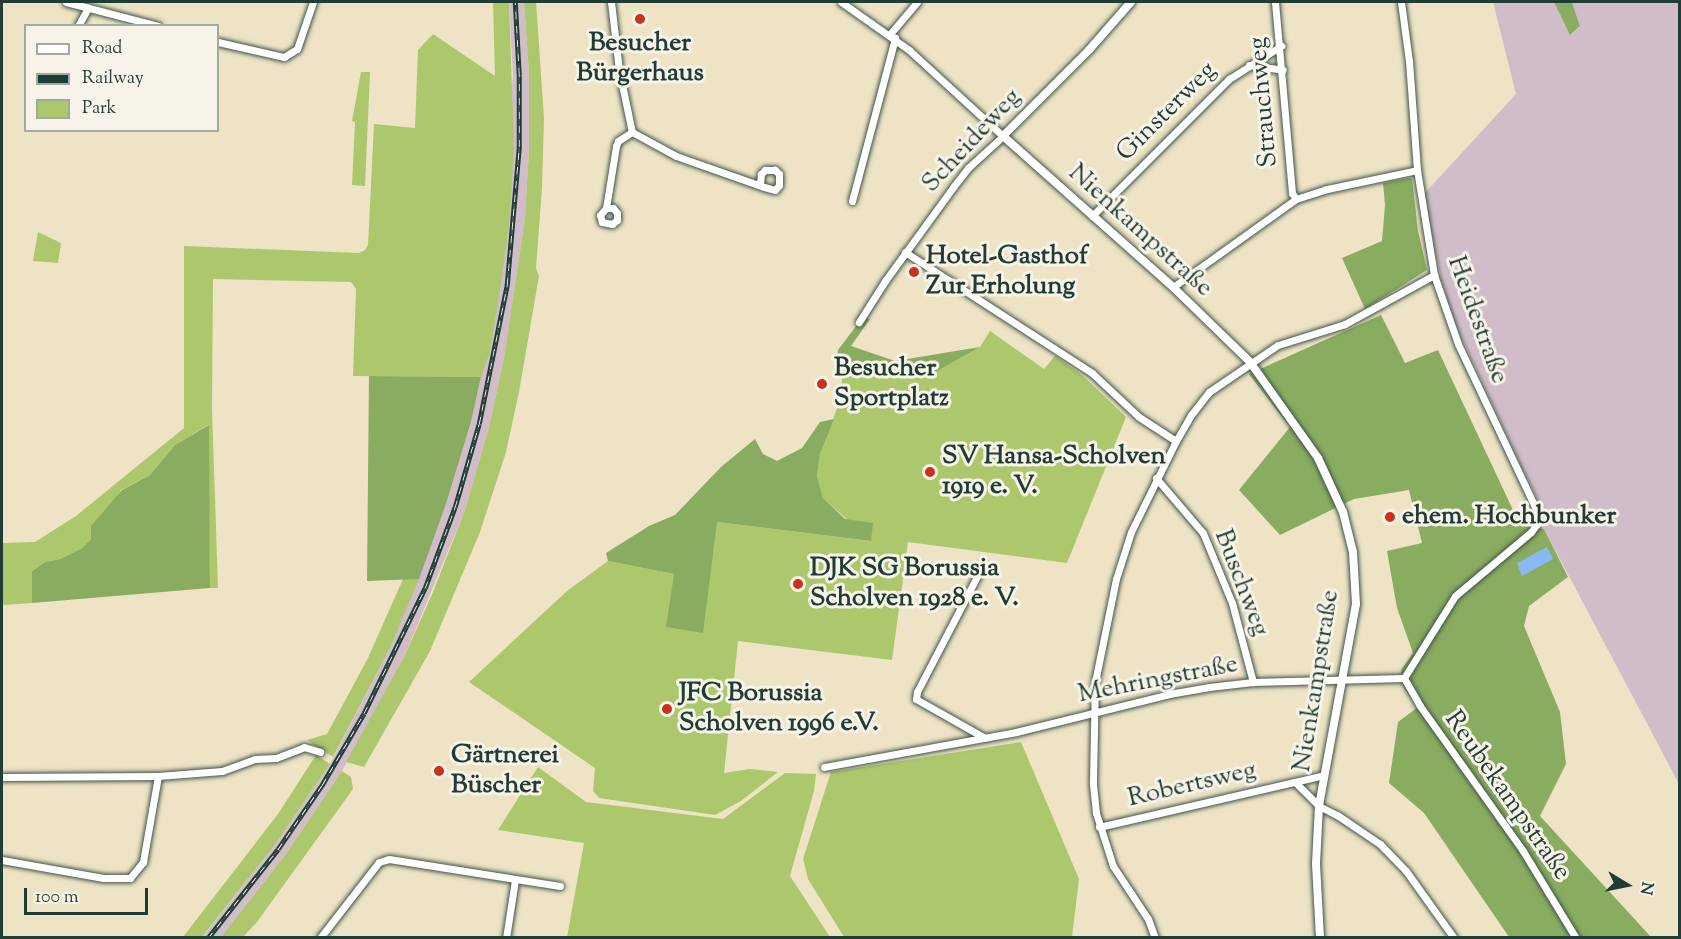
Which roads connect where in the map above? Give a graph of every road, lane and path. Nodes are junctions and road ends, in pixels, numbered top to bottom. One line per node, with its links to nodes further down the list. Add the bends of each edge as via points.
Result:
1 (66, 2): 9 (street)
2 (313, 2): 13 (street, via 297,49 284,57)
3 (611, 2): 17 (street)
4 (841, 2): 12 (street)
5 (917, 2): 12 (street)
6 (1131, 2): 18 (street, Scheideweg)
7 (1275, 2): 14 (street, Strauchweg)
8 (1401, 2): 19 (street, Heidestraße)
9 (88, 8): 10 (street); 11 (street)
10 (79, 24)
11 (150, 24)
12 (893, 36): 18 (street); 22 (street)
13 (219, 42)
14 (1281, 46): 15 (street, Ginsterweg); 16 (street, Strauchweg)
15 (1247, 65): 16 (street, Ginsterweg); 24 (street, Ginsterweg)
16 (1283, 70): 21 (street, Strauchweg, via 1292,193)
17 (632, 132): 20 (street, via 676,156); 23 (street, via 616,146)
18 (1003, 136): 24 (street, Nienkampstraße); 25 (street, Scheideweg, via 968,168)
19 (1417, 170): 21 (street); 26 (street, Heidestraße)
20 (760, 184)
21 (1296, 199): 27 (street)
22 (852, 201)
23 (606, 208)
24 (1092, 216): 27 (street, Nienkampstraße)
25 (905, 252): 28 (street, Scheideweg); 30 (street, via 1092,374 1139,417)
26 (1434, 275): 29 (street, via 1345,324 1278,345); 34 (street, Heidestraße, via 1458,344 1538,513 1531,532 1455,596)
27 (1173, 287): 29 (street, Nienkampstraße)
28 (860, 322)
29 (1250, 362): 30 (street, via 1209,393); 33 (street, Nienkampstraße, via 1318,458 1343,512 1353,552 1356,604)
30 (1176, 441): 31 (street)
31 (1156, 478): 35 (street, Buschweg, via 1203,533 1232,603); 36 (street, via 1131,532 1116,579 1102,635)
32 (983, 564): 37 (street, via 916,699)
33 (1342, 678): 34 (street, Mehringstraße); 35 (street, Mehringstraße); 41 (street, Nienkampstraße)
34 (1404, 678): 54 (street, Reubekampstraße, via 1523,851)
35 (1253, 682): 36 (street, Mehringstraße, via 1169,694)
36 (1092, 712): 37 (street, Mehringstraße); 45 (street, via 1093,782)
37 (985, 738): 39 (street, Mehringstraße)
38 (320, 752): 40 (street, via 304,747 222,771)
39 (824, 766)
40 (158, 776): 42 (street); 46 (street, via 142,862 130,878 103,878)
41 (1324, 776): 43 (street, Robertsweg); 44 (street, Nienkampstraße)
42 (2, 777)
43 (1295, 782): 44 (street, Robertsweg); 45 (street, Robertsweg)
44 (1319, 806): 52 (street, Nienkampstraße, via 1316,864); 53 (street, Robertsweg, via 1380,844 1406,871)
45 (1099, 827): 51 (street, via 1113,866 1148,919)
46 (2, 860)
47 (515, 880): 48 (street); 49 (street, via 389,859 380,862); 50 (street)
48 (560, 886)
49 (320, 938)
50 (506, 938)
51 (1155, 938)
52 (1320, 938)
53 (1454, 938)
54 (1576, 938)

